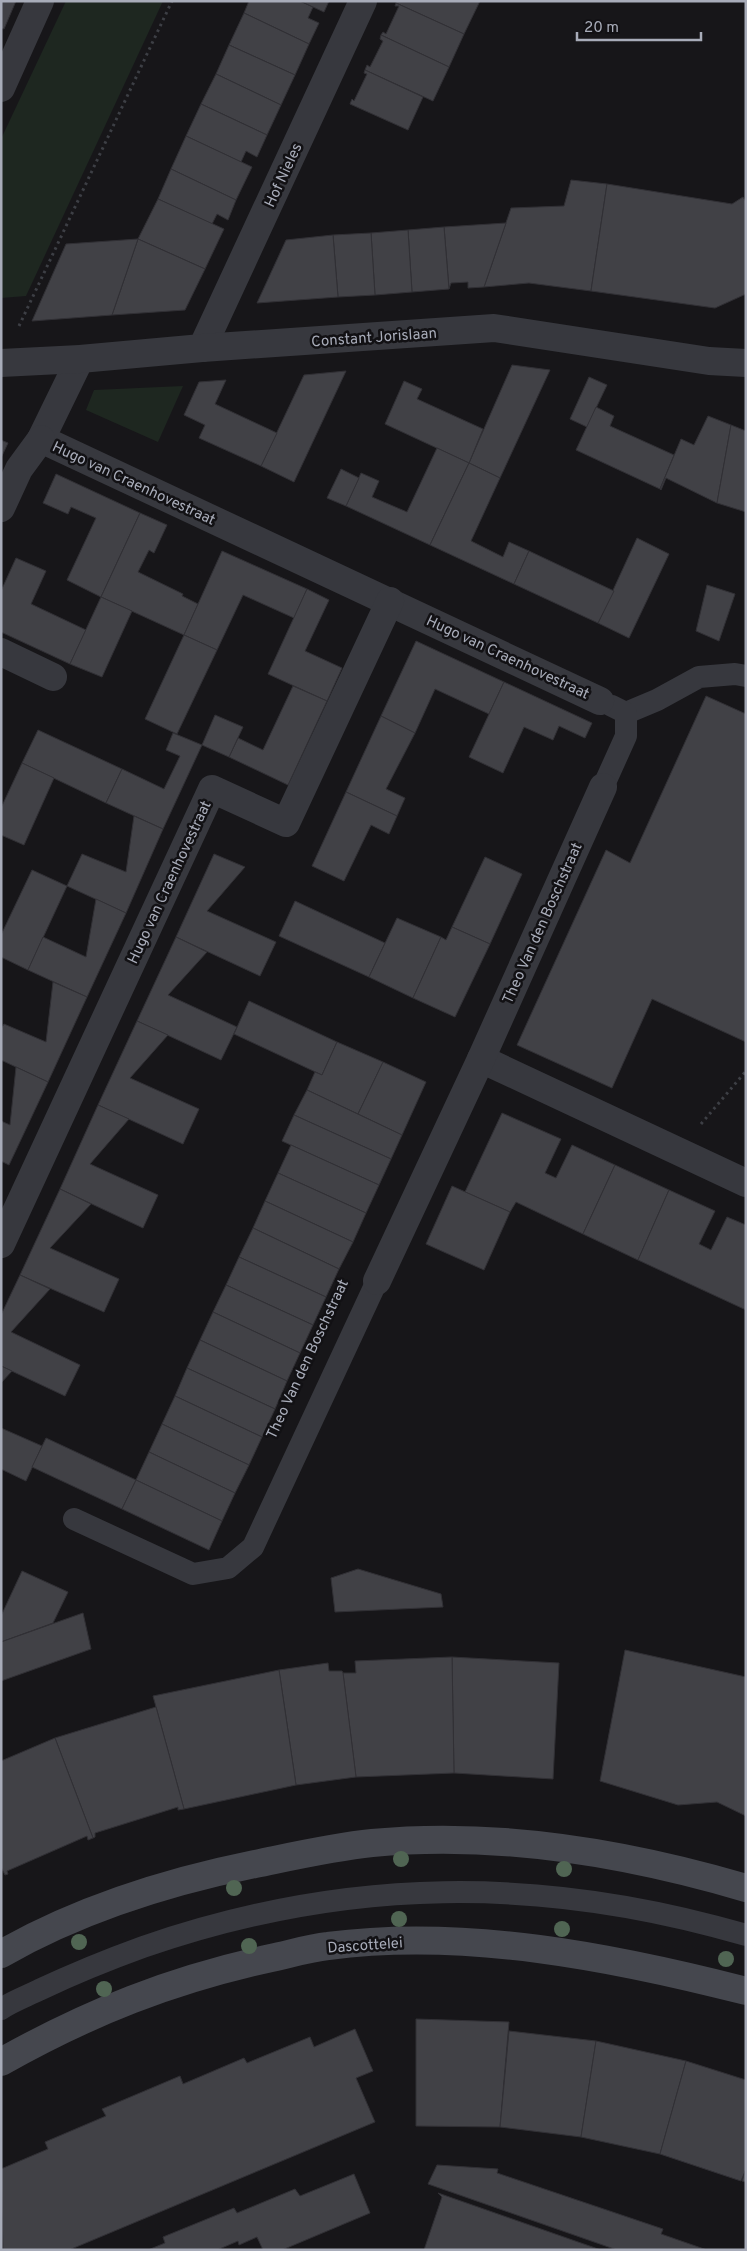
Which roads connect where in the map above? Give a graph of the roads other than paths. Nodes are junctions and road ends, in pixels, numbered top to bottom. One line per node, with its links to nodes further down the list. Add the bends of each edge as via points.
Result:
1 (40, 1): 3 (street)
2 (363, 1): 4 (street, Hof Nieles)
3 (1, 88)
4 (202, 348): 5 (street, Constant Jorislaan); 7 (street, Constant Jorislaan, via 494,328)
5 (80, 360): 6 (street, Constant Jorislaan); 8 (street, Hugo van Craenhovestraat)
6 (1, 363)
7 (746, 364)
8 (41, 439): 9 (street, via 19,469); 10 (street, Hugo van Craenhovestraat)
9 (1, 508)
10 (390, 602): 14 (street, Hugo van Craenhovestraat); 19 (street, Hugo van Craenhovestraat, via 286,823 212,789)
11 (1, 652): 12 (street)
12 (53, 676)
13 (746, 676): 15 (lane, via 699,677)
14 (600, 701): 15 (lane)
15 (626, 713): 16 (lane, via 626,736)
16 (603, 787): 17 (street, Theo Van den Boschstraat)
17 (481, 1059): 18 (street); 21 (street, Theo Van den Boschstraat)
18 (746, 1183)
19 (8, 1215): 20 (street, Hugo van Craenhovestraat)
20 (1, 1244)
21 (377, 1281): 22 (lane, via 252,1547 228,1568 192,1574)
22 (74, 1519)
23 (746, 1888): 25 (street, via 653,1864 581,1851 484,1842 373,1843 199,1875 82,1914)
24 (746, 1935): 27 (lane, via 679,1916 561,1897 466,1891 334,1899 256,1914 170,1938 83,1970)
25 (1, 1954)
26 (746, 1991): 28 (street, Dascottelei, via 645,1967 541,1950 436,1942 326,1946 212,1972 138,1995 52,2033)
27 (1, 2009)
28 (1, 2062)

